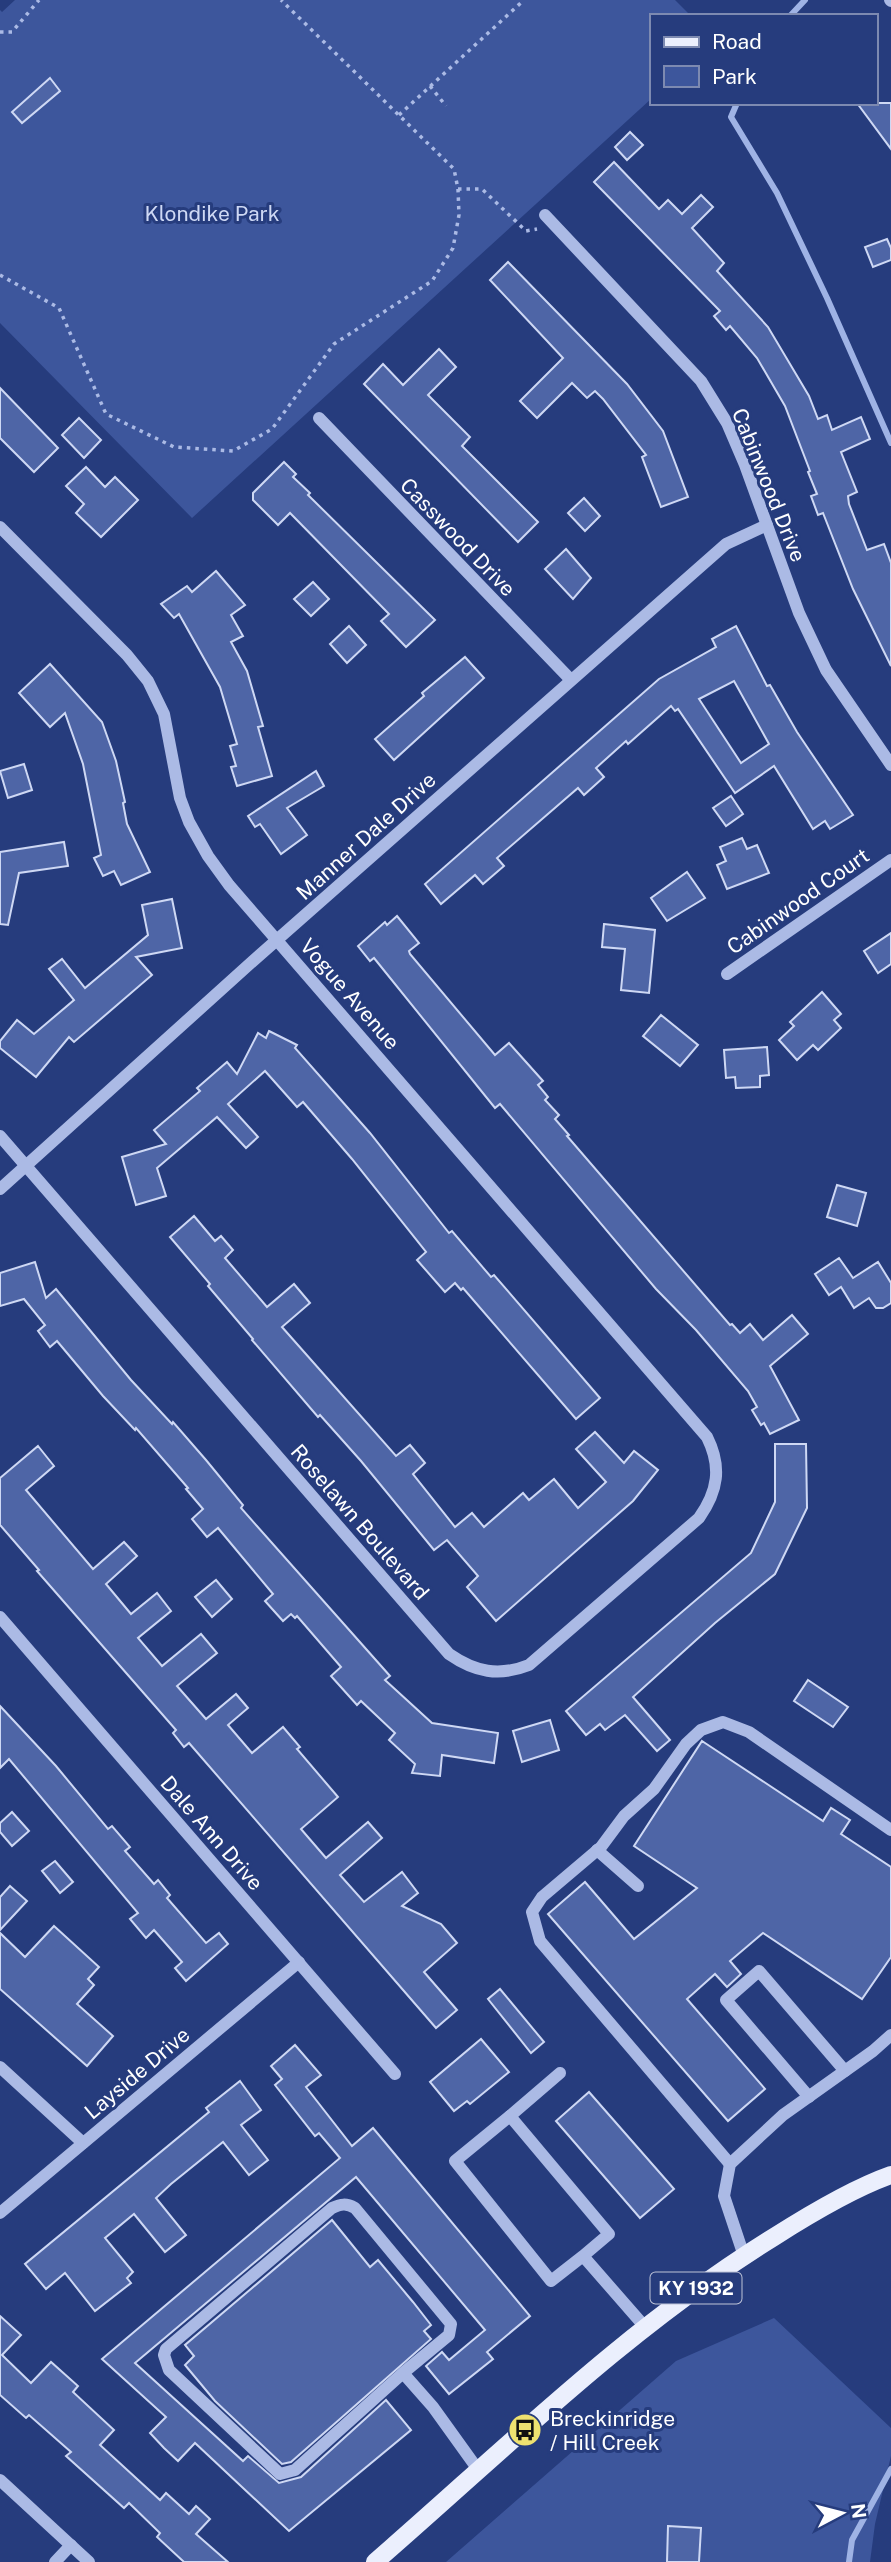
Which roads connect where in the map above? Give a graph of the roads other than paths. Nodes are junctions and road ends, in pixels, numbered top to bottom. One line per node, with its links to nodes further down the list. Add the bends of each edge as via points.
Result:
1 (545, 215): 3 (street, Cabinwood Drive, via 701,381 727,424)
2 (319, 418): 5 (street, Casswood Drive)
3 (767, 525): 5 (street, Manner Dale Drive, via 726,544); 6 (street, Cabinwood Drive, via 799,614 826,670)
4 (0, 527): 8 (street, Vogue Avenue, via 148,681 164,714 189,822 229,885)
5 (571, 680): 8 (street, Manner Dale Drive)
6 (891, 765)
7 (891, 860): 9 (street, Cabinwood Court)
8 (278, 940): 11 (street, Manner Dale Drive); 13 (street, Vogue Avenue, via 707,1437)
9 (727, 974)
10 (0, 1136): 11 (street, Roselawn Boulevard)
11 (26, 1166): 12 (street, Manner Dale Drive); 13 (street, Roselawn Boulevard, via 449,1654 466,1665 486,1672 515,1670 550,1649 699,1518 715,1488)
12 (0, 1189)
13 (717, 1464)
14 (0, 1617): 18 (street, Dale Ann Drive)
15 (891, 1830): 16 (street, via 749,1732 723,1722 701,1730 686,1744 654,1789)
16 (597, 1850): 17 (street); 27 (street, via 542,1897 532,1912 540,1941)
17 (638, 1886)
18 (299, 1962): 23 (street, Dale Ann Drive); 26 (street, Layside Drive)
19 (891, 2035): 21 (street)
20 (0, 2067): 26 (street)
21 (845, 2071): 24 (street); 24 (street, via 759,1971 726,2000)
22 (560, 2073): 25 (street)
23 (396, 2074)
24 (808, 2097): 27 (street)
25 (510, 2116): 30 (street, via 609,2234); 30 (street, via 455,2161 551,2281)
26 (83, 2143): 29 (street, Layside Drive)
27 (730, 2164): 31 (street, via 724,2196)
28 (888, 2176): 31 (main road, KY 1932, via 804,2218)
29 (0, 2213)
30 (583, 2256): 32 (street)
31 (744, 2256): 32 (main road, KY 1932)
32 (645, 2327): 34 (main road, KY 1932)
33 (403, 2374): 33 (street, via 449,2336 451,2324 348,2204 332,2208 164,2355 169,2370 280,2474 295,2470); 34 (street)
34 (479, 2470): 39 (main road, KY 1932)
35 (0, 2480): 36 (street)
36 (71, 2545): 37 (street); 38 (street)
37 (55, 2562)
38 (89, 2562)
39 (374, 2562)

